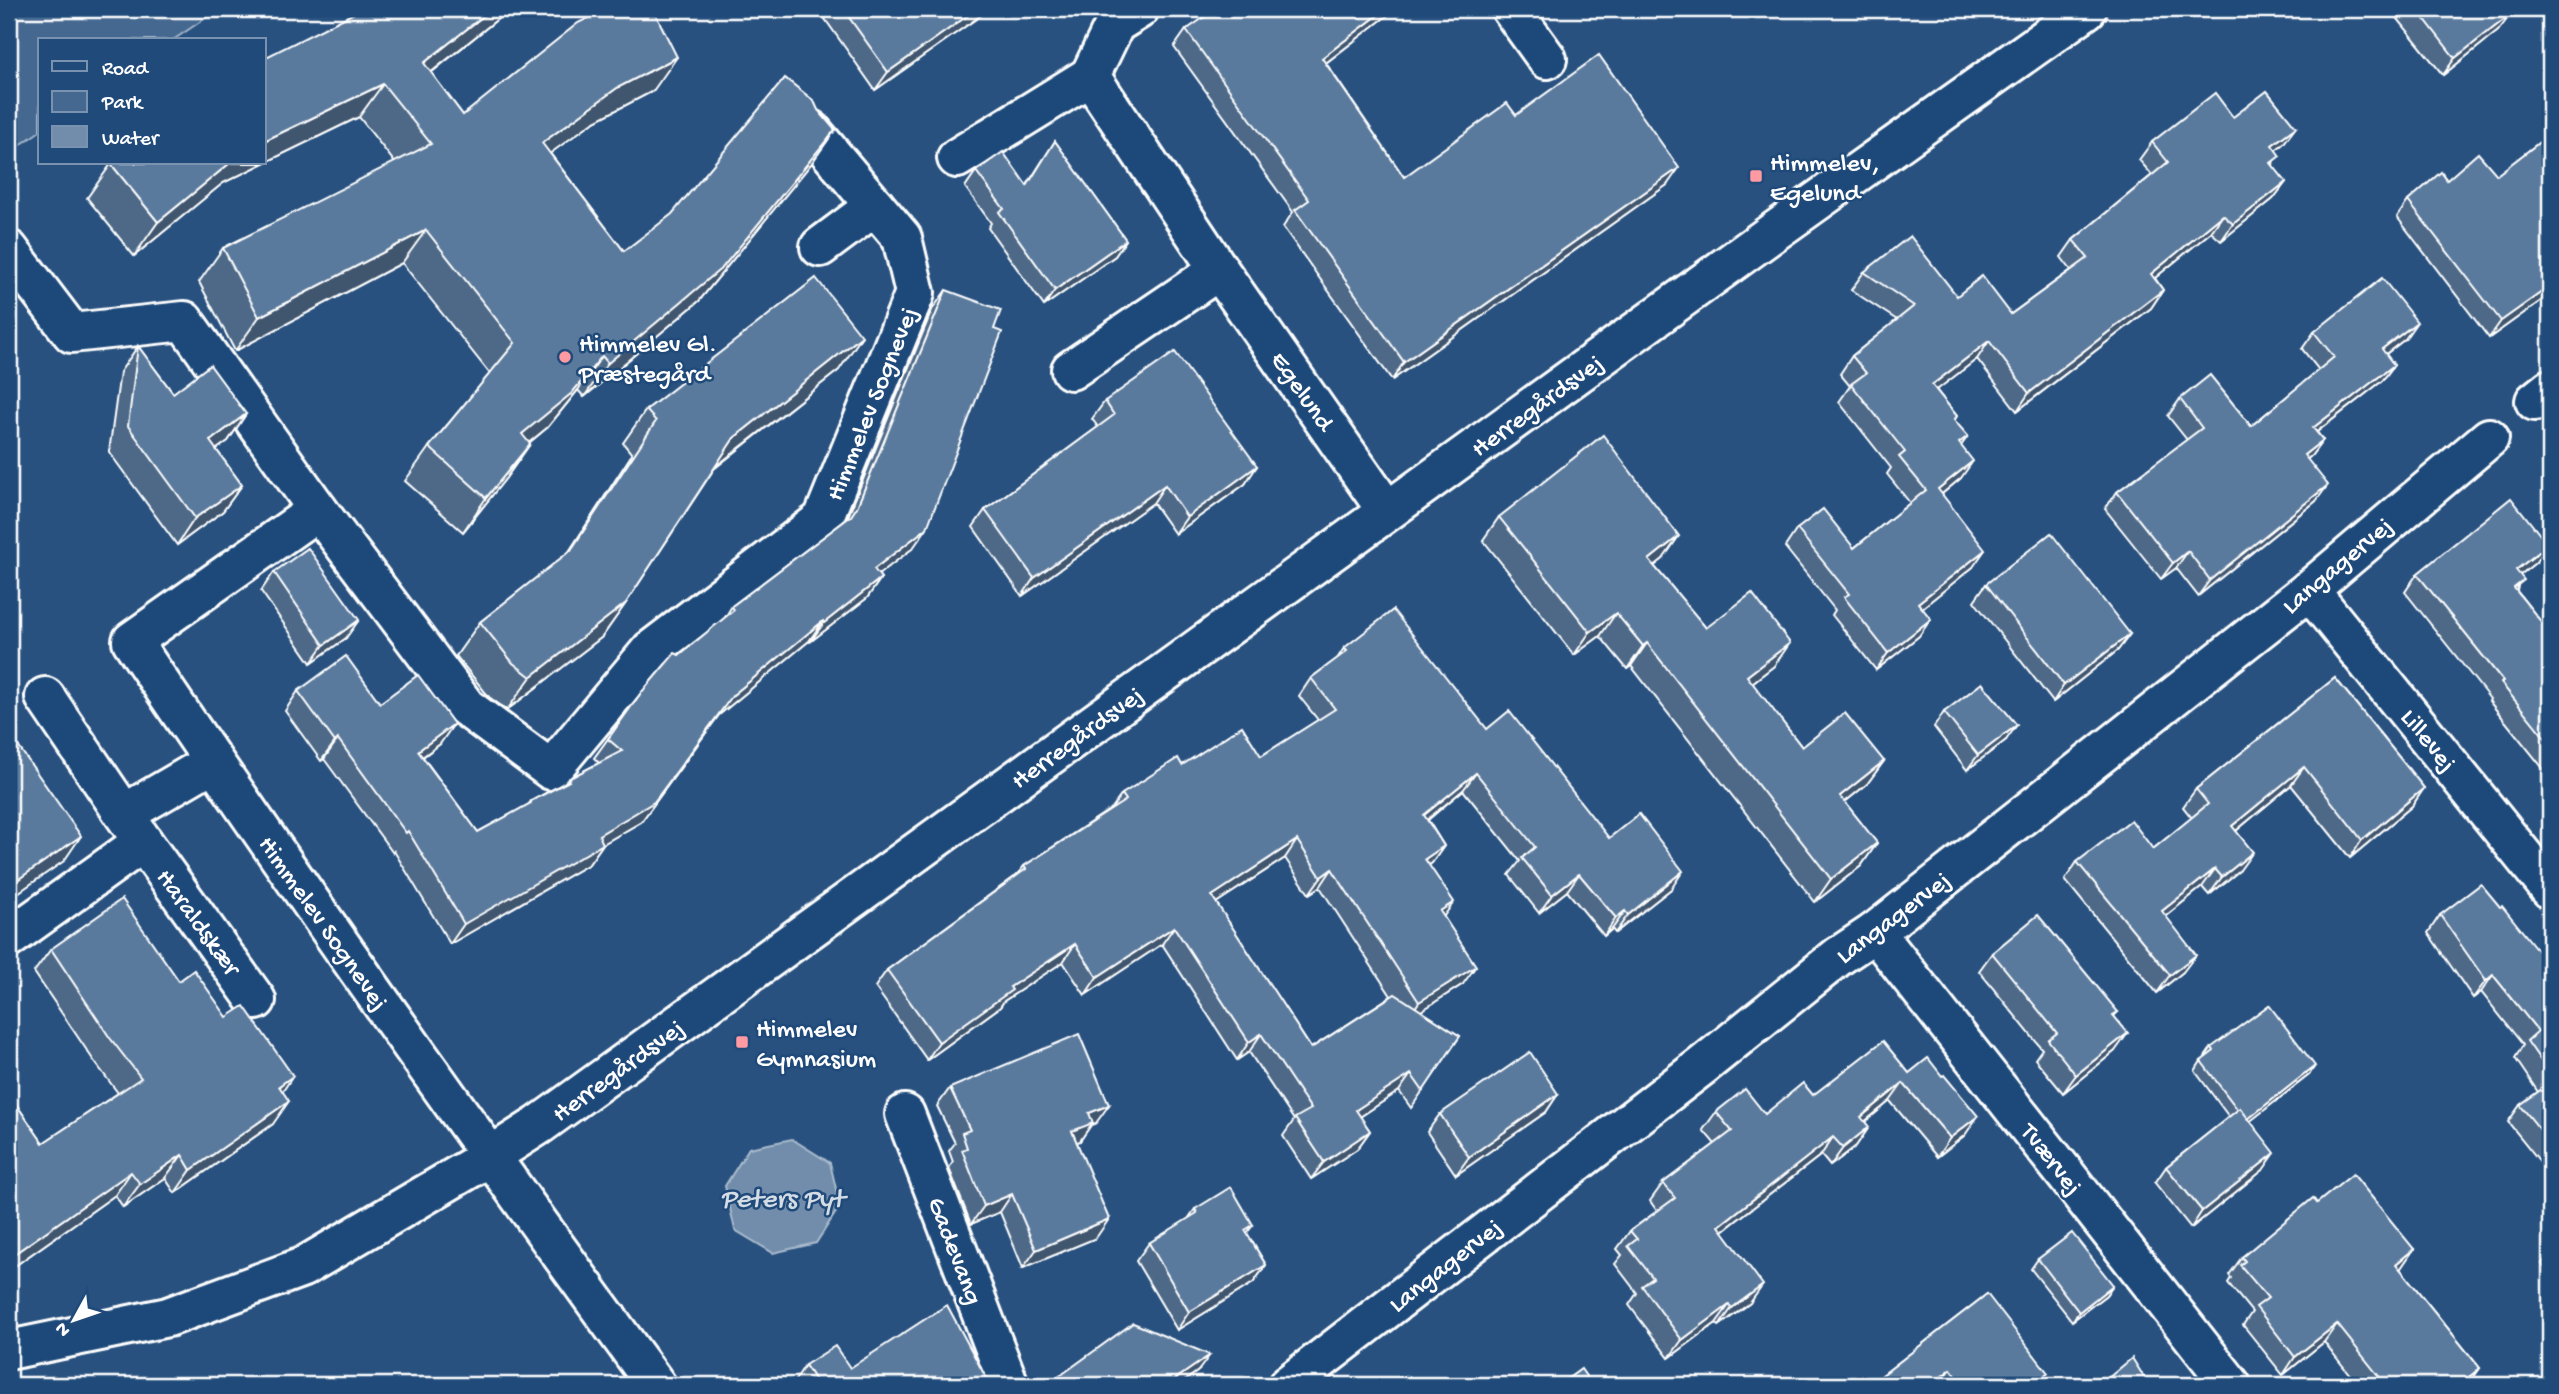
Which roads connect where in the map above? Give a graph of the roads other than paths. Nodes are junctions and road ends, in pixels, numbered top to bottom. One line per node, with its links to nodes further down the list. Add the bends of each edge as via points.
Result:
1 (1511, 9): 4 (street)
2 (2087, 9): 15 (street, Herregårdsvej)
3 (1119, 14): 5 (street)
4 (1547, 59)
5 (1090, 76): 7 (street); 11 (street, Egelund)
6 (811, 130): 8 (street, Himmelev Sognevej)
7 (957, 158)
8 (874, 205): 9 (street); 14 (street, Himmelev Sognevej, via 902,238 915,293 823,519 651,650 551,770 466,707)
9 (820, 247)
10 (9, 250): 14 (street, Himmelev Sognevej, via 72,333 184,321)
11 (1219, 270): 12 (street); 15 (street, Egelund)
12 (1071, 370)
13 (2488, 438): 16 (street, Langagervej)
14 (318, 510): 18 (street, Himmelev Sognevej, via 132,641)
15 (1387, 511): 25 (street, Herregårdsvej)
16 (2309, 590): 20 (street, Lillevej); 21 (street, Langagervej)
17 (45, 697): 19 (street, Haraldskær)
18 (213, 762): 19 (street, Haraldskær); 25 (street, Himmelev Sognevej)
19 (134, 828): 22 (street, Haraldskær); 23 (street, Haraldskær)
20 (2550, 888)
21 (1875, 932): 29 (street, Langagervej); 30 (street, Tværvej)
22 (9, 938)
23 (256, 1000)
24 (905, 1114): 28 (street, Gadevang)
25 (489, 1157): 26 (street, Herregårdsvej, via 303,1267 168,1317); 27 (street, Himmelev Sognevej)
26 (9, 1350)
27 (656, 1385)
28 (1009, 1385)
29 (1288, 1385)
30 (2231, 1385)

